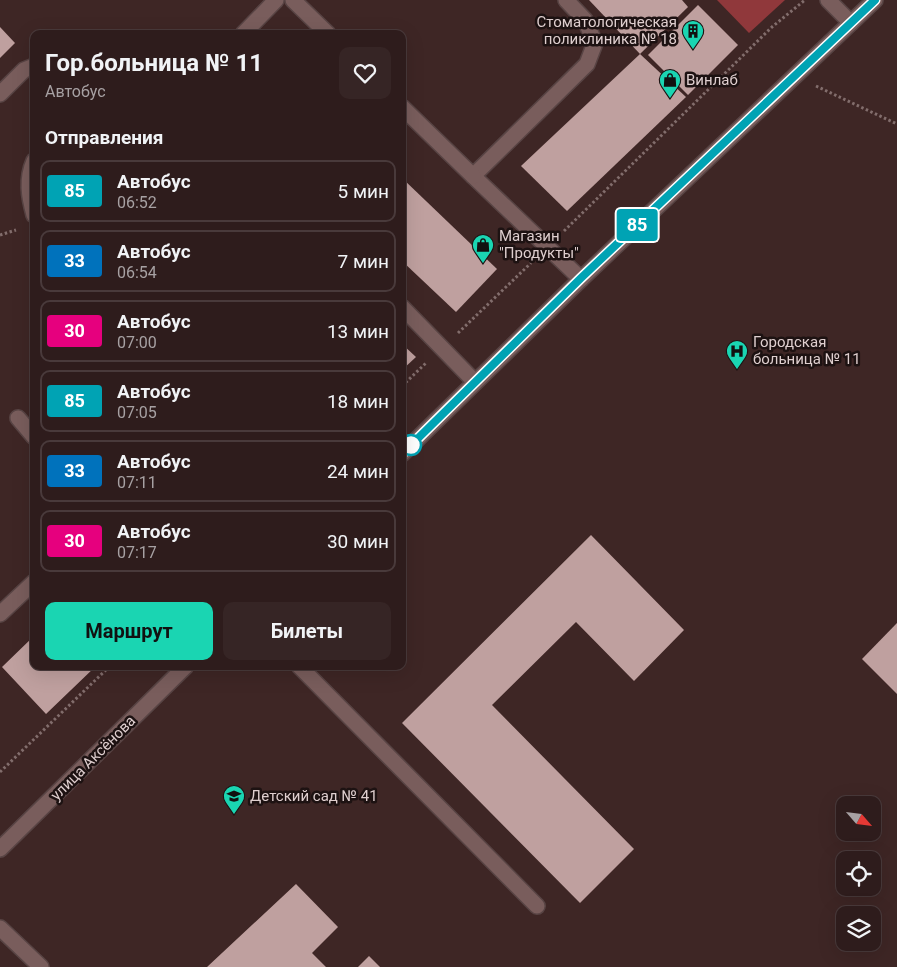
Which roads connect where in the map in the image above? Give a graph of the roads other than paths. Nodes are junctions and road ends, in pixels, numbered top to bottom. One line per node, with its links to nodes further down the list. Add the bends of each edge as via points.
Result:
1 (276, 0): 7 (street)
2 (293, 0): 8 (street)
3 (566, 0): 13 (street, via 585,20 595,43 588,64)
4 (828, 0): 6 (street)
5 (875, 0): 6 (street)
6 (851, 23): 15 (street)
7 (246, 30)
8 (324, 30)
9 (30, 68): 10 (street)
10 (0, 94)
11 (406, 111): 13 (street)
12 (30, 171): 14 (street)
13 (473, 176): 15 (street)
14 (30, 201)
15 (581, 278): 17 (street)
16 (406, 311): 17 (street)
17 (475, 382): 20 (street)
18 (18, 418): 19 (street)
19 (30, 432)
20 (406, 450)
21 (30, 586): 22 (street)
22 (0, 614)
23 (182, 670): 25 (street, улица Аксёнова)
24 (303, 670): 26 (street)
25 (0, 849)
26 (537, 906)
27 (0, 928): 28 (street)
28 (41, 967)

